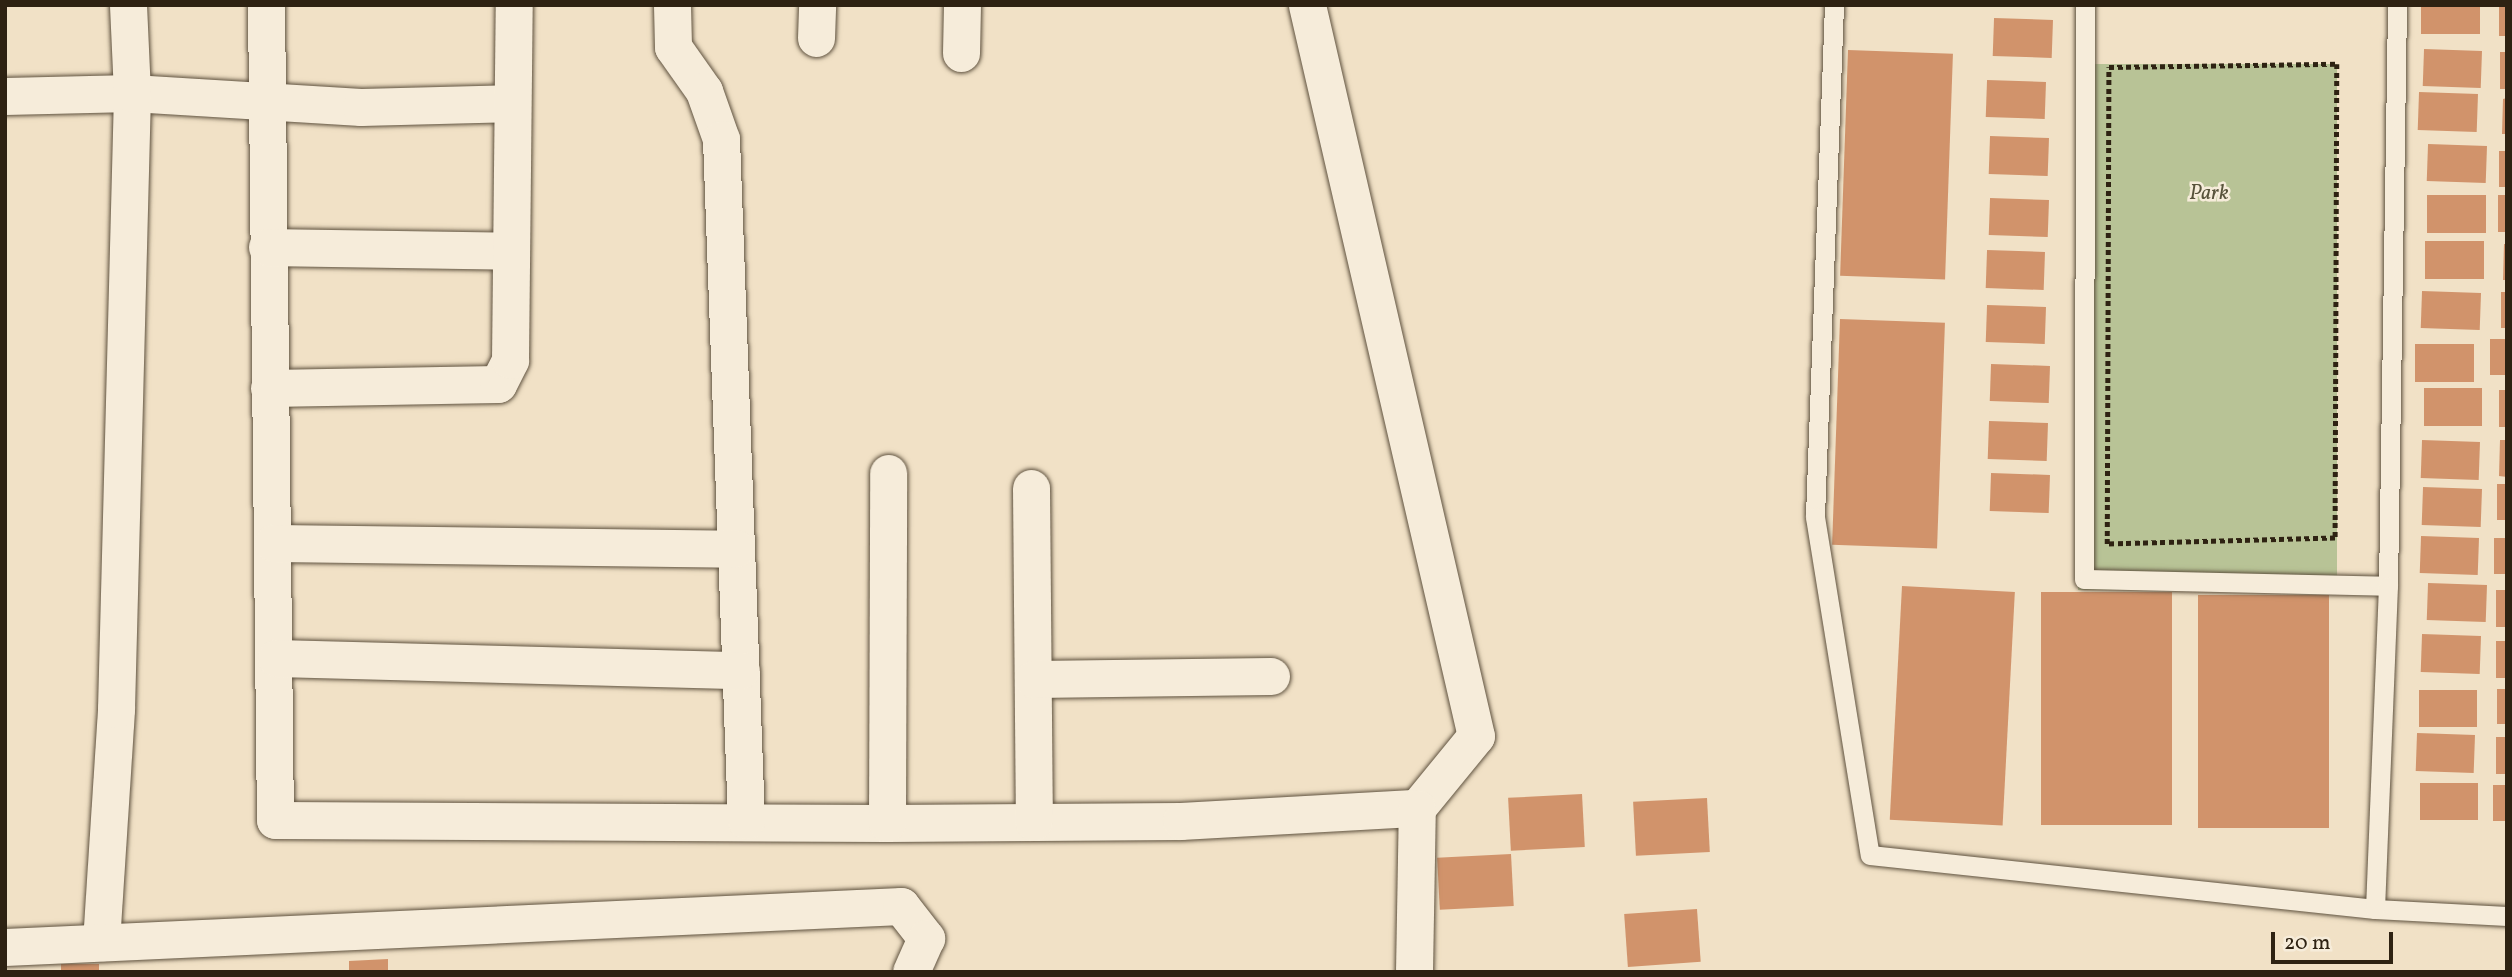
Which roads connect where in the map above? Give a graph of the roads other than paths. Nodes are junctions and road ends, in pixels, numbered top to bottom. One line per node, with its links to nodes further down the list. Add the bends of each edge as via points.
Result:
1 (128, 5): 11 (street)
2 (266, 5): 13 (street)
3 (514, 5): 14 (street)
4 (672, 5): 21 (street, via 673,47 704,91 721,139)
5 (962, 5): 10 (street)
6 (1307, 5): 27 (street, via 1476,736)
7 (1834, 5): 31 (lane, via 1815,517 1870,855)
8 (2085, 5): 22 (lane, via 2084,579)
9 (2397, 5): 22 (lane)
10 (961, 53)
11 (132, 93): 12 (street); 13 (street); 33 (street, via 116,709)
12 (5, 96)
13 (266, 101): 14 (street, via 360,107); 15 (street)
14 (512, 103): 16 (street)
15 (267, 247): 16 (street); 17 (street)
16 (510, 251): 17 (street, via 510,360 498,384)
17 (269, 388): 20 (street)
18 (888, 473): 30 (street)
19 (1031, 488): 26 (street)
20 (273, 543): 21 (street); 23 (street)
21 (736, 549): 24 (street)
22 (2388, 586): 31 (lane)
23 (276, 658): 24 (street); 28 (street, via 275,820)
24 (741, 670): 28 (street)
25 (1271, 677): 26 (street)
26 (1033, 679): 29 (street)
27 (1417, 808): 29 (street, via 1181,821); 36 (street)
28 (746, 821): 30 (street)
29 (1034, 822): 30 (street)
30 (887, 823)
31 (2375, 909): 32 (lane)
32 (2507, 916)
33 (101, 942): 34 (street); 35 (street, via 901,906 926,938)
34 (5, 947)
35 (911, 972)
36 (1414, 972)

